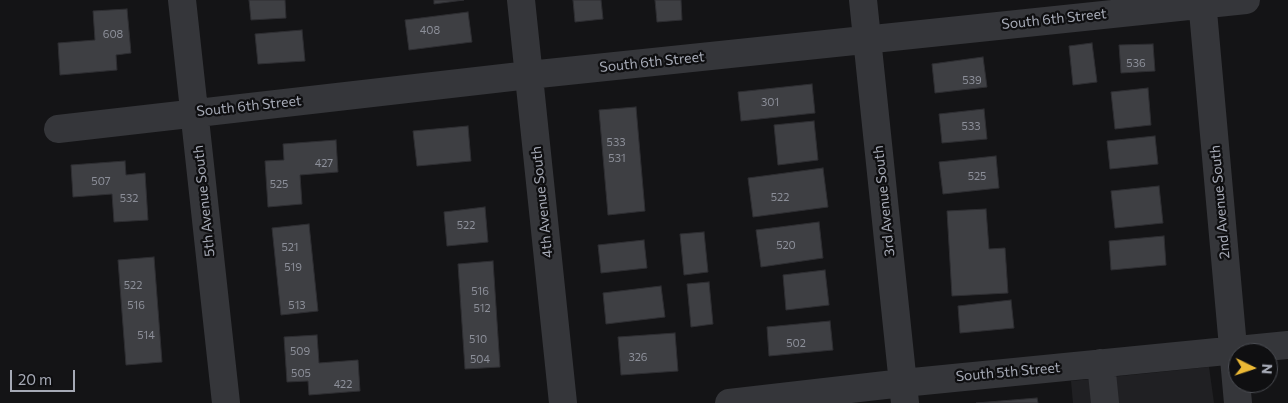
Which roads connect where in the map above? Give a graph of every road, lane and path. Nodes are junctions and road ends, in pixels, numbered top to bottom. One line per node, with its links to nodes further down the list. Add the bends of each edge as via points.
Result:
1 (182, 0): 8 (street, 5th Avenue South)
2 (521, 0): 7 (street, 4th Avenue South)
3 (863, 0): 6 (street, 3rd Avenue South)
4 (1246, 0): 5 (street, South 6th Street)
5 (1202, 2): 6 (street, South 6th Street); 10 (street, 2nd Avenue South)
6 (867, 38): 7 (street, South 6th Street); 13 (street, 3rd Avenue South)
7 (529, 75): 8 (street, South 6th Street); 15 (street, 4th Avenue South)
8 (195, 112): 9 (street, South 6th Street); 14 (street, 5th Avenue South)
9 (58, 129)
10 (1232, 343)
11 (1228, 351): 12 (street, South 5th Street)
12 (1101, 364): 13 (street, South 5th Street); 17 (street)
13 (904, 393): 16 (street, South 5th Street)
14 (226, 403)
15 (564, 403)
16 (729, 403)
17 (1106, 403)

